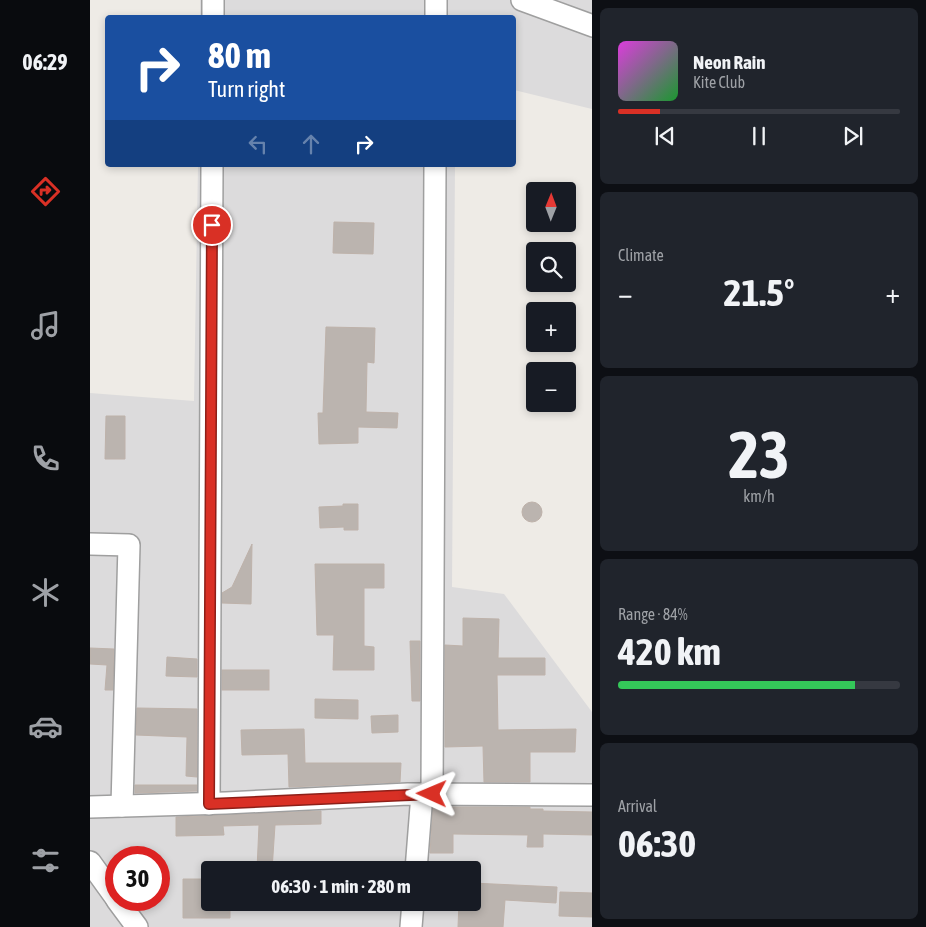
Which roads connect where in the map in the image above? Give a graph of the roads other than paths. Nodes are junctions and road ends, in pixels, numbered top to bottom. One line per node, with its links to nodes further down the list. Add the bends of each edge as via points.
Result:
1 (213, 0): 4 (street)
2 (436, 0): 5 (street)
3 (522, 0): 6 (street)
4 (213, 15)
5 (436, 15)
6 (592, 26)
7 (212, 167): 12 (street)
8 (435, 167): 10 (street)
9 (90, 544): 13 (street, via 129,545)
10 (427, 794): 11 (street); 12 (street); 15 (street)
11 (588, 794)
12 (209, 804): 13 (street)
13 (122, 806): 14 (street)
14 (90, 807)
15 (417, 861)
16 (90, 862): 17 (street)
17 (105, 883)
18 (126, 911): 20 (street)
19 (412, 911): 21 (street)
20 (137, 927)
21 (410, 927)

